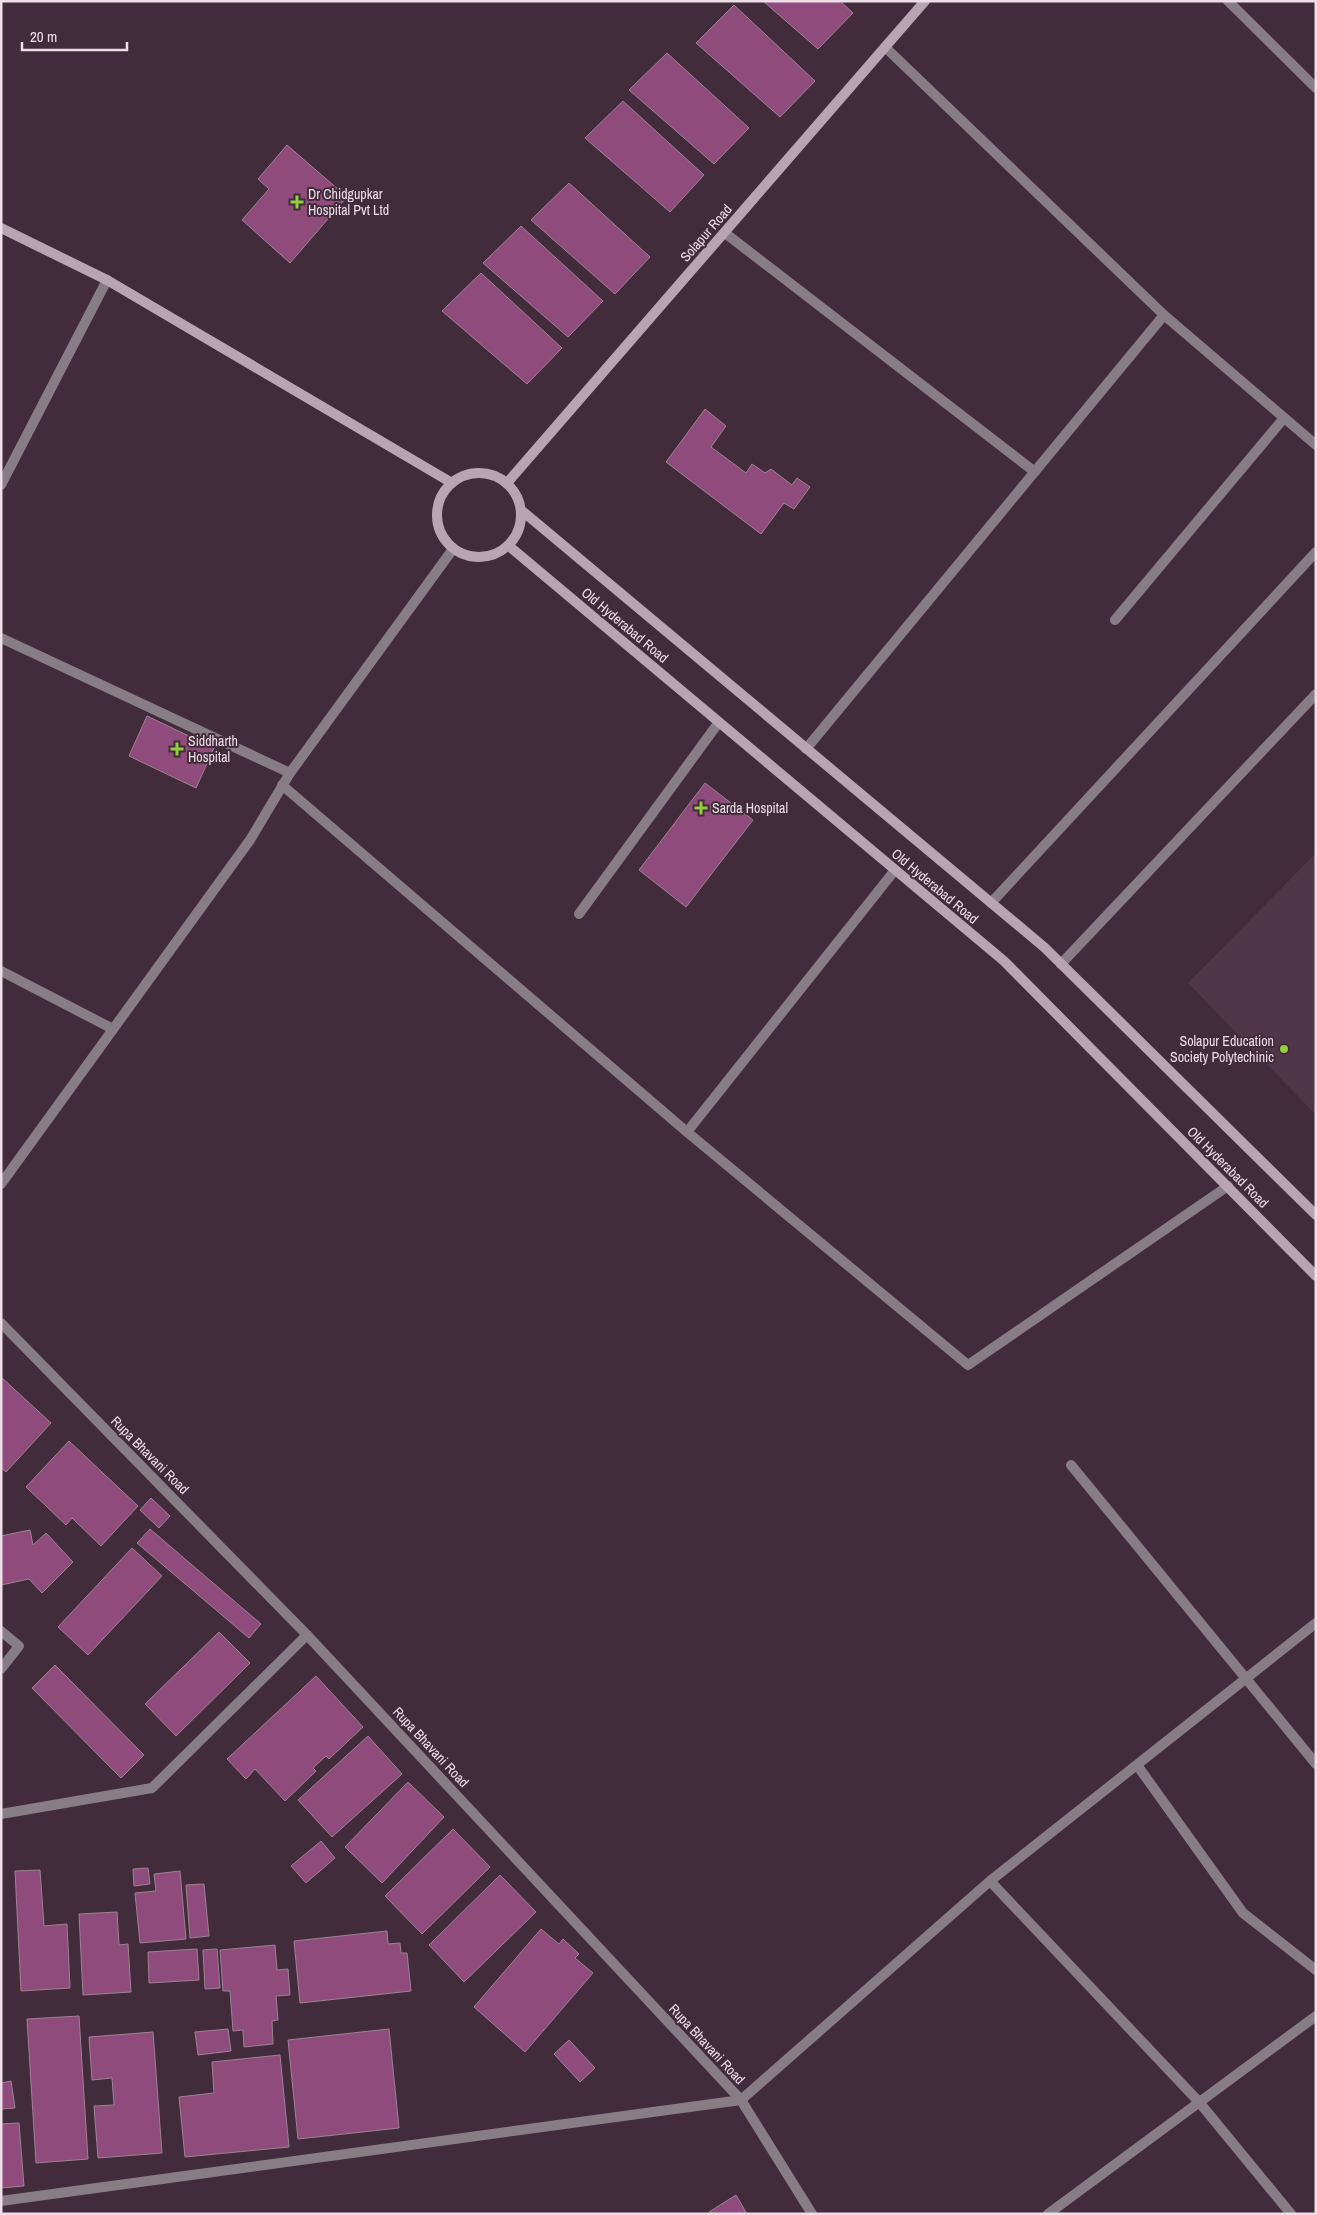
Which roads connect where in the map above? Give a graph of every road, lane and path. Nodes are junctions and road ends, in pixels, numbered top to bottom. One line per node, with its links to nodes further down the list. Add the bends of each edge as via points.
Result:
1 (925, 1): 3 (main road, Solapur Road)
2 (1228, 1): 4 (street)
3 (885, 47): 6 (main road, Solapur Road); 8 (street)
4 (1316, 88)
5 (1, 228): 7 (main road)
6 (725, 233): 11 (street); 13 (main road, Solapur Road)
7 (107, 280): 12 (main road); 14 (street)
8 (1164, 315): 9 (street); 11 (street)
9 (1284, 418): 10 (street); 19 (street)
10 (1316, 445)
11 (1035, 472): 23 (street)
12 (452, 483): 13 (main road, via 467,475 484,473); 17 (main road, via 442,494 438,523 443,538)
13 (507, 483): 15 (main road)
14 (1, 485)
15 (521, 510): 16 (main road, via 519,529); 23 (main road)
16 (509, 546): 17 (main road, via 496,555 473,558); 22 (main road, Old Hyderabad Road)
17 (453, 549): 24 (street)
18 (1316, 552): 27 (street)
19 (1115, 620)
20 (1, 638): 24 (street)
21 (1316, 694): 29 (street)
22 (719, 722): 26 (main road, Old Hyderabad Road); 28 (street)
23 (806, 749): 27 (main road)
24 (290, 773): 25 (street)
25 (282, 786): 31 (street, via 250,840); 32 (street)
26 (895, 870): 32 (street); 34 (main road, Old Hyderabad Road, via 1004,962)
27 (991, 904): 29 (main road)
28 (579, 914)
29 (1061, 964): 35 (main road)
30 (1, 971): 31 (street)
31 (113, 1029): 33 (street)
32 (687, 1132): 34 (street, via 968,1365)
33 (1, 1184)
34 (1228, 1186): 36 (main road, Old Hyderabad Road)
35 (1316, 1215)
36 (1316, 1276)
37 (1, 1323): 41 (street, Rupa Bhavani Road)
38 (1071, 1465): 43 (street)
39 (1316, 1623): 43 (street)
40 (1, 1631): 42 (street, via 19,1646)
41 (307, 1635): 46 (street, via 152,1788); 50 (street, Rupa Bhavani Road)
42 (1, 1669)
43 (1246, 1679): 44 (street); 45 (street)
44 (1316, 1764)
45 (1137, 1765): 47 (street); 48 (street, via 1243,1913)
46 (1, 1814)
47 (990, 1881): 50 (street); 51 (street)
48 (1316, 1970)
49 (1316, 2016): 51 (street)
50 (741, 2100): 52 (street); 53 (street, Rupa Bhavani Road)
51 (1199, 2102): 54 (street); 55 (street)
52 (1, 2201)
53 (812, 2214)
54 (1048, 2214)
55 (1291, 2214)

